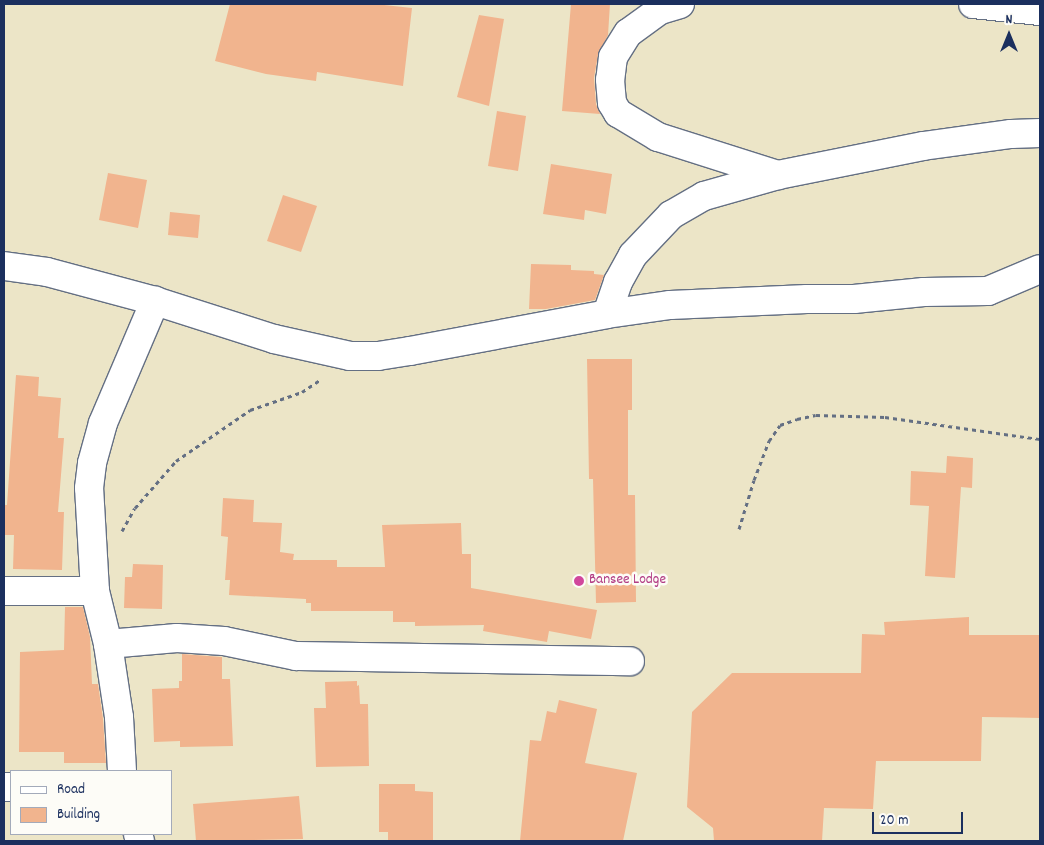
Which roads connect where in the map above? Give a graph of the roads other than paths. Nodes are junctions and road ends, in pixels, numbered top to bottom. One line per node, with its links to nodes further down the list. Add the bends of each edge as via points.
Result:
1 (680, 4): 5 (street, via 660,10 628,33 613,56 612,103 618,113 658,137)
2 (973, 4): 3 (street)
3 (1040, 11)
4 (1040, 133): 5 (street, via 923,146)
5 (778, 175): 9 (street, via 704,196 671,214 633,255)
6 (4, 266): 8 (street, via 47,272)
7 (1040, 269): 9 (street, via 988,291 670,305)
8 (155, 301): 9 (street, via 274,339 350,356 410,351); 11 (street, via 103,423 92,463 89,488)
9 (606, 314)
10 (4, 591): 11 (street)
11 (95, 591): 12 (street)
12 (108, 644): 13 (street, via 177,638 224,641 296,656); 14 (street, via 119,717)
13 (630, 661)
14 (122, 770)

